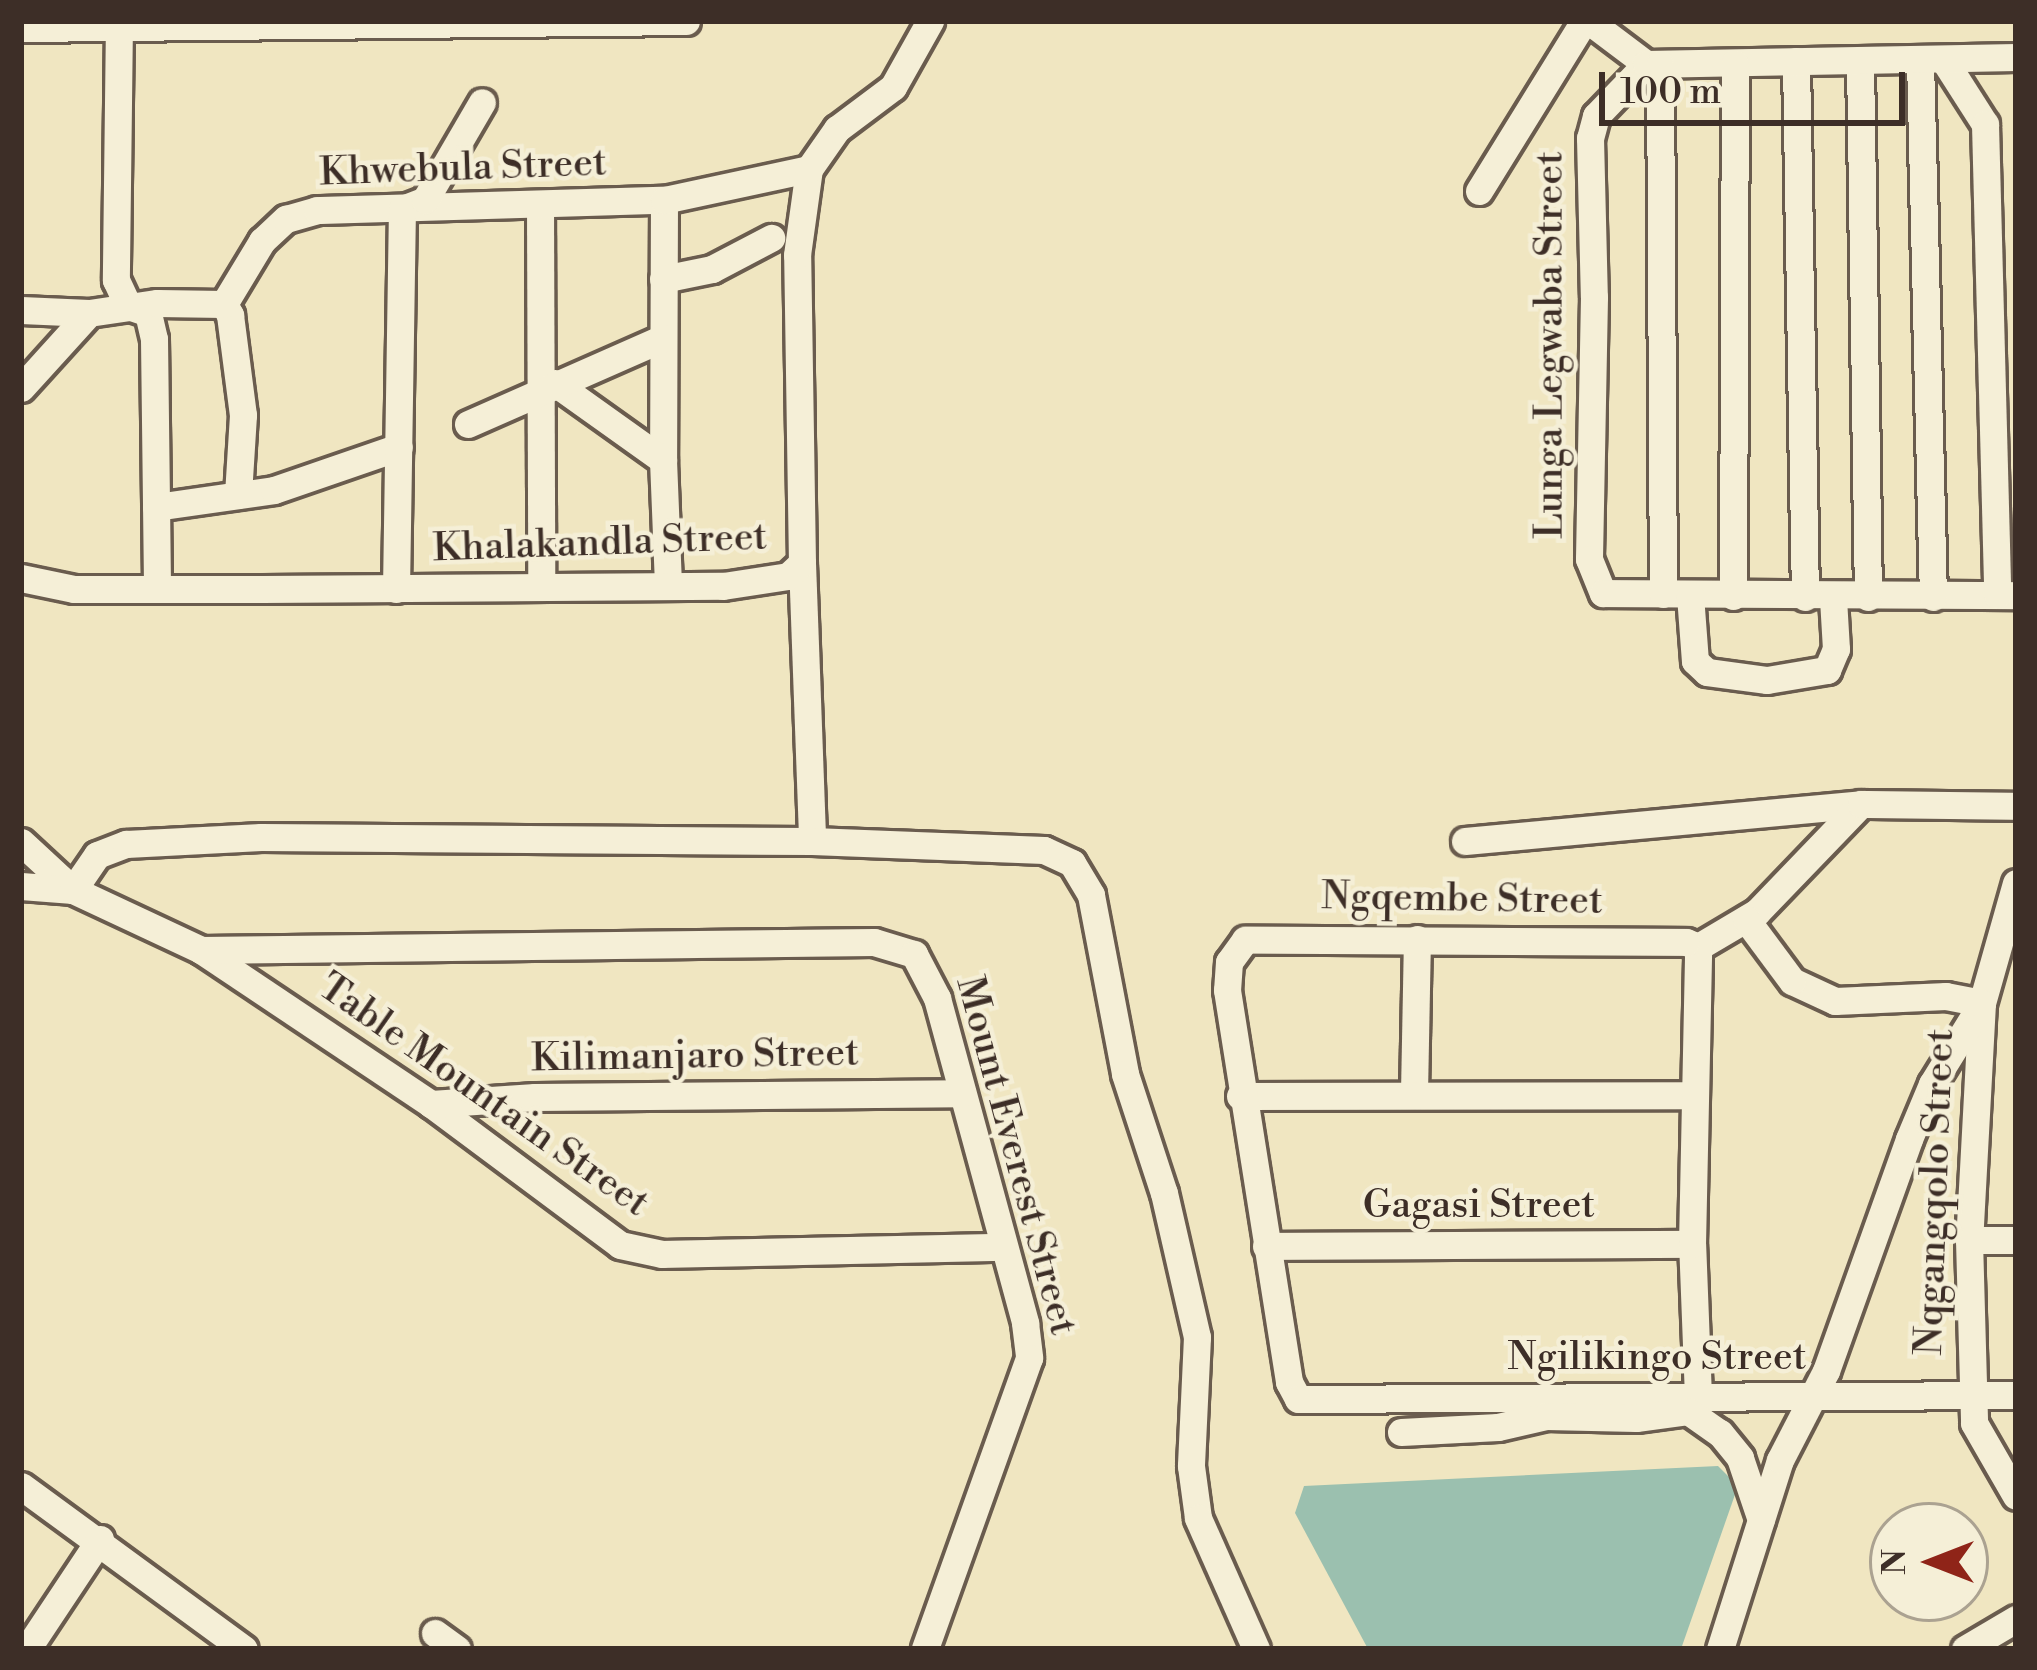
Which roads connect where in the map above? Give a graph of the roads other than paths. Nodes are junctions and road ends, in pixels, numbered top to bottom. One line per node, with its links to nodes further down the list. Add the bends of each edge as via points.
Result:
1 (686, 21): 4 (street)
2 (930, 21): 13 (street, via 892,87 837,129)
3 (1586, 21): 11 (street); 14 (street)
4 (119, 24): 5 (street); 21 (street, via 116,280)
5 (21, 28)
6 (2016, 57): 7 (street)
7 (1932, 59): 8 (street); 39 (street, via 1985,124); 41 (street)
8 (1860, 60): 9 (street); 42 (street)
9 (1796, 62): 10 (street); 43 (street)
10 (1735, 63): 11 (street); 40 (street)
11 (1653, 64): 38 (street); 38 (street, Lunga Legwaba Street, via 1596,116 1589,138 1589,560 1603,592)
12 (482, 102): 17 (street, via 425,200)
13 (808, 170): 15 (street, Khwebula Street); 32 (street, Khalakandla Street, via 797,271)
14 (1479, 191)
15 (664, 200): 16 (street, Khwebula Street); 19 (street)
16 (540, 207): 17 (street, Khwebula Street); 25 (street)
17 (402, 209): 20 (street, Khwebula Street, via 286,219 262,241); 28 (street)
18 (771, 238): 19 (street, via 712,269)
19 (663, 279): 24 (street)
20 (224, 304): 21 (street); 30 (street, via 243,415)
21 (128, 306): 23 (street); 31 (street, via 148,314 154,339)
22 (21, 310): 23 (street)
23 (89, 313): 26 (street)
24 (663, 338): 25 (street); 29 (street)
25 (547, 386): 27 (street); 29 (street); 34 (street)
26 (21, 388)
27 (468, 424)
28 (399, 448): 30 (street); 36 (street)
29 (663, 460): 35 (street)
30 (238, 495): 31 (street)
31 (156, 507): 37 (street)
32 (802, 562): 35 (street, Khalakandla Street, via 773,583); 46 (street)
33 (21, 578): 37 (street, Khalakandla Street, via 74,589)
34 (541, 586): 35 (street, Khalakandla Street); 36 (street, Khalakandla Street)
35 (668, 586)
36 (396, 589): 37 (street, Khalakandla Street)
37 (157, 590)
38 (1677, 594): 40 (street, Lunga Legwaba Street); 43 (street, via 1695,661 1707,672 1767,680 1827,670 1836,650)
39 (2007, 595): 41 (street, Lunga Legwaba Street)
40 (1733, 596): 43 (street, Lunga Legwaba Street)
41 (1933, 596): 42 (street, Lunga Legwaba Street)
42 (1868, 597): 43 (street, Lunga Legwaba Street)
43 (1819, 598)
44 (1861, 803): 45 (street); 48 (street); 52 (street)
45 (2016, 806)
46 (812, 841): 51 (street, via 164,840 97,855); 82 (street, via 1044,850 1072,863 1091,895 1124,1074 1164,1193 1197,1337 1191,1466 1198,1518)
47 (21, 842): 51 (street)
48 (1465, 842)
49 (2016, 883): 56 (street, Nqgangqolo Street)
50 (21, 886): 51 (street, Table Mountain Street)
51 (73, 890): 55 (street, Table Mountain Street)
52 (1746, 919): 54 (street); 57 (street, via 1792,981 1835,1001 1946,996)
53 (1418, 939): 54 (street, Ngqembe Street); 59 (street); 61 (street, Ngqembe Street, via 1245,940 1226,977)
54 (1698, 947): 60 (street)
55 (201, 950): 58 (street, Mount Everest Street, via 890,943 914,954 931,980); 62 (street, Table Mountain Street)
56 (2003, 976): 57 (street, Nqgangqolo Street)
57 (1982, 1004): 64 (street, Nqgangqolo Street); 70 (street, via 1924,1102)
58 (961, 1093): 62 (street, Kilimanjaro Street); 67 (street, Mount Everest Street)
59 (1414, 1093): 60 (street); 61 (street)
60 (1694, 1095): 65 (street)
61 (1240, 1096): 66 (street, Ngqembe Street)
62 (431, 1104): 67 (street, Table Mountain Street, via 599,1231 640,1252)
63 (2016, 1217): 64 (street)
64 (1992, 1240): 71 (street, Nqgangqolo Street)
65 (1692, 1244): 66 (street, Gagasi Street); 69 (street)
66 (1266, 1246): 72 (street, Ngqembe Street)
67 (1002, 1247): 81 (street, Mount Everest Street, via 1029,1358)
68 (2016, 1395): 71 (street, Ngilikingo Street)
69 (1698, 1396): 70 (street, Ngilikingo Street); 72 (street, Ngilikingo Street)
70 (1816, 1396): 71 (street, Ngilikingo Street); 76 (street, via 1780,1460)
71 (1969, 1396): 75 (street, Nqgangqolo Street, via 1982,1443)
72 (1298, 1399)
73 (1401, 1432): 76 (street, via 1688,1411 1740,1458)
74 (21, 1486): 77 (street)
75 (2016, 1496)
76 (1761, 1520): 83 (street)
77 (100, 1539): 79 (street); 80 (street)
78 (2016, 1619): 84 (street)
79 (27, 1649)
80 (244, 1649)
81 (925, 1649)
82 (1256, 1649)
83 (1720, 1649)
84 (1965, 1649)

